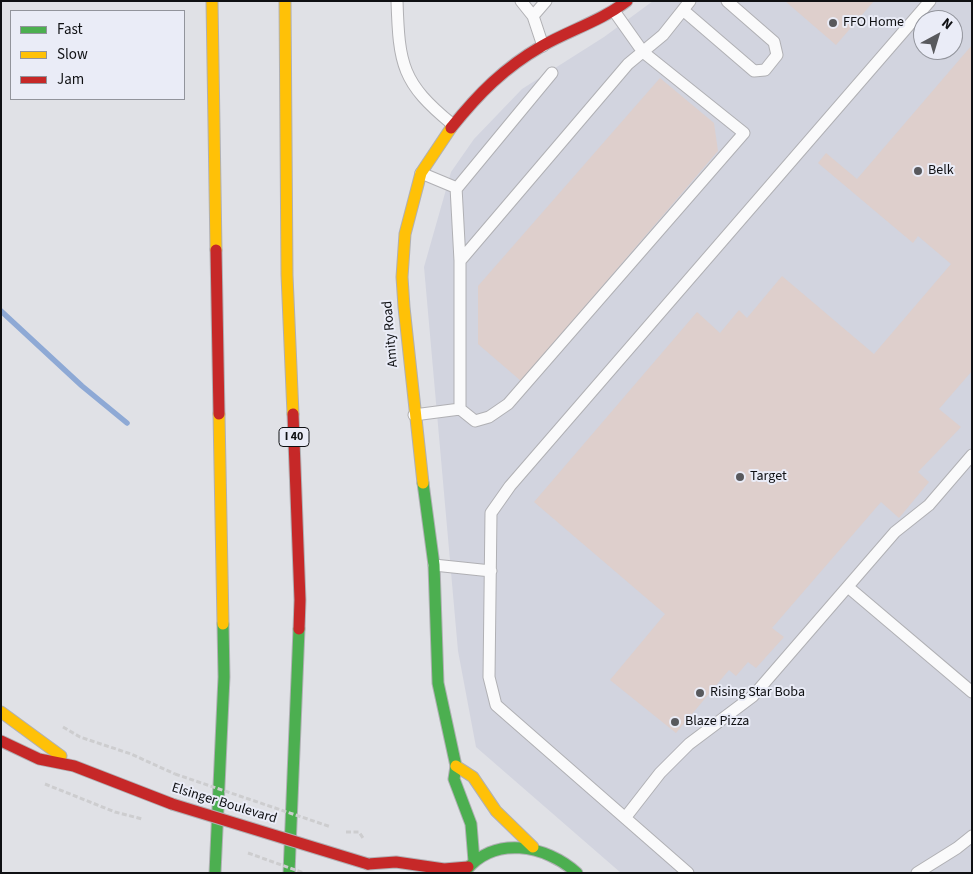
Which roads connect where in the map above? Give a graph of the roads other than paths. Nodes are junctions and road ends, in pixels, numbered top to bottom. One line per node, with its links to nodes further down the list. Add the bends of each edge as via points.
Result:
1 (212, 1): 35 (main road, via 224,677)
2 (285, 1): 36 (main road, I 40, via 287,275 300,600)
3 (397, 1): 15 (lane, via 402,65 415,89)
4 (521, 1): 11 (lane)
5 (546, 1): 11 (lane)
6 (627, 1): 10 (main road, Amity Road)
7 (726, 1): 9 (lane, via 774,42 777,55 764,70 754,70)
8 (930, 1): 23 (lane, via 510,486 491,513)
9 (687, 5): 13 (lane, via 663,35)
10 (614, 11): 12 (main road, Amity Road); 13 (lane)
11 (533, 16): 12 (lane)
12 (543, 46): 15 (main road, Amity Road, via 479,93)
13 (643, 52): 18 (lane, via 628,64); 19 (lane, via 744,133 508,404 489,418 475,421)
14 (552, 73): 17 (lane)
15 (452, 124): 16 (main road, Amity Road)
16 (422, 173): 17 (lane); 20 (main road, Amity Road, via 404,234 402,277)
17 (456, 187): 18 (lane)
18 (460, 260): 19 (lane)
19 (460, 409): 20 (lane)
20 (414, 416): 22 (main road, Amity Road)
21 (972, 455): 24 (lane, via 929,505 895,532)
22 (434, 565): 23 (lane); 29 (main road, Amity Road, via 438,683)
23 (491, 571): 30 (lane, via 489,678 496,704)
24 (848, 586): 25 (lane); 30 (lane, via 753,696 689,744 660,773)
25 (972, 692)
26 (1, 712): 28 (main road, Elsinger Boulevard)
27 (1, 741): 28 (main road, Elsinger Boulevard, via 39,759)
28 (74, 766): 33 (main road, Elsinger Boulevard, bridge, via 172,804)
29 (456, 766): 32 (main road, via 473,777 496,812); 34 (main road, Amity Road, via 454,779 471,824)
30 (625, 818): 39 (lane)
31 (972, 836): 40 (lane)
32 (533, 847): 34 (main road, Elsinger Boulevard, via 505,848 483,856); 38 (main road, via 565,861)
33 (368, 864): 34 (main road, Elsinger Boulevard, via 396,862 444,869); 37 (main road, Elsinger Boulevard)
34 (468, 867)
35 (215, 873)
36 (289, 873)
37 (377, 873)
38 (577, 873)
39 (688, 873)
40 (917, 873)

